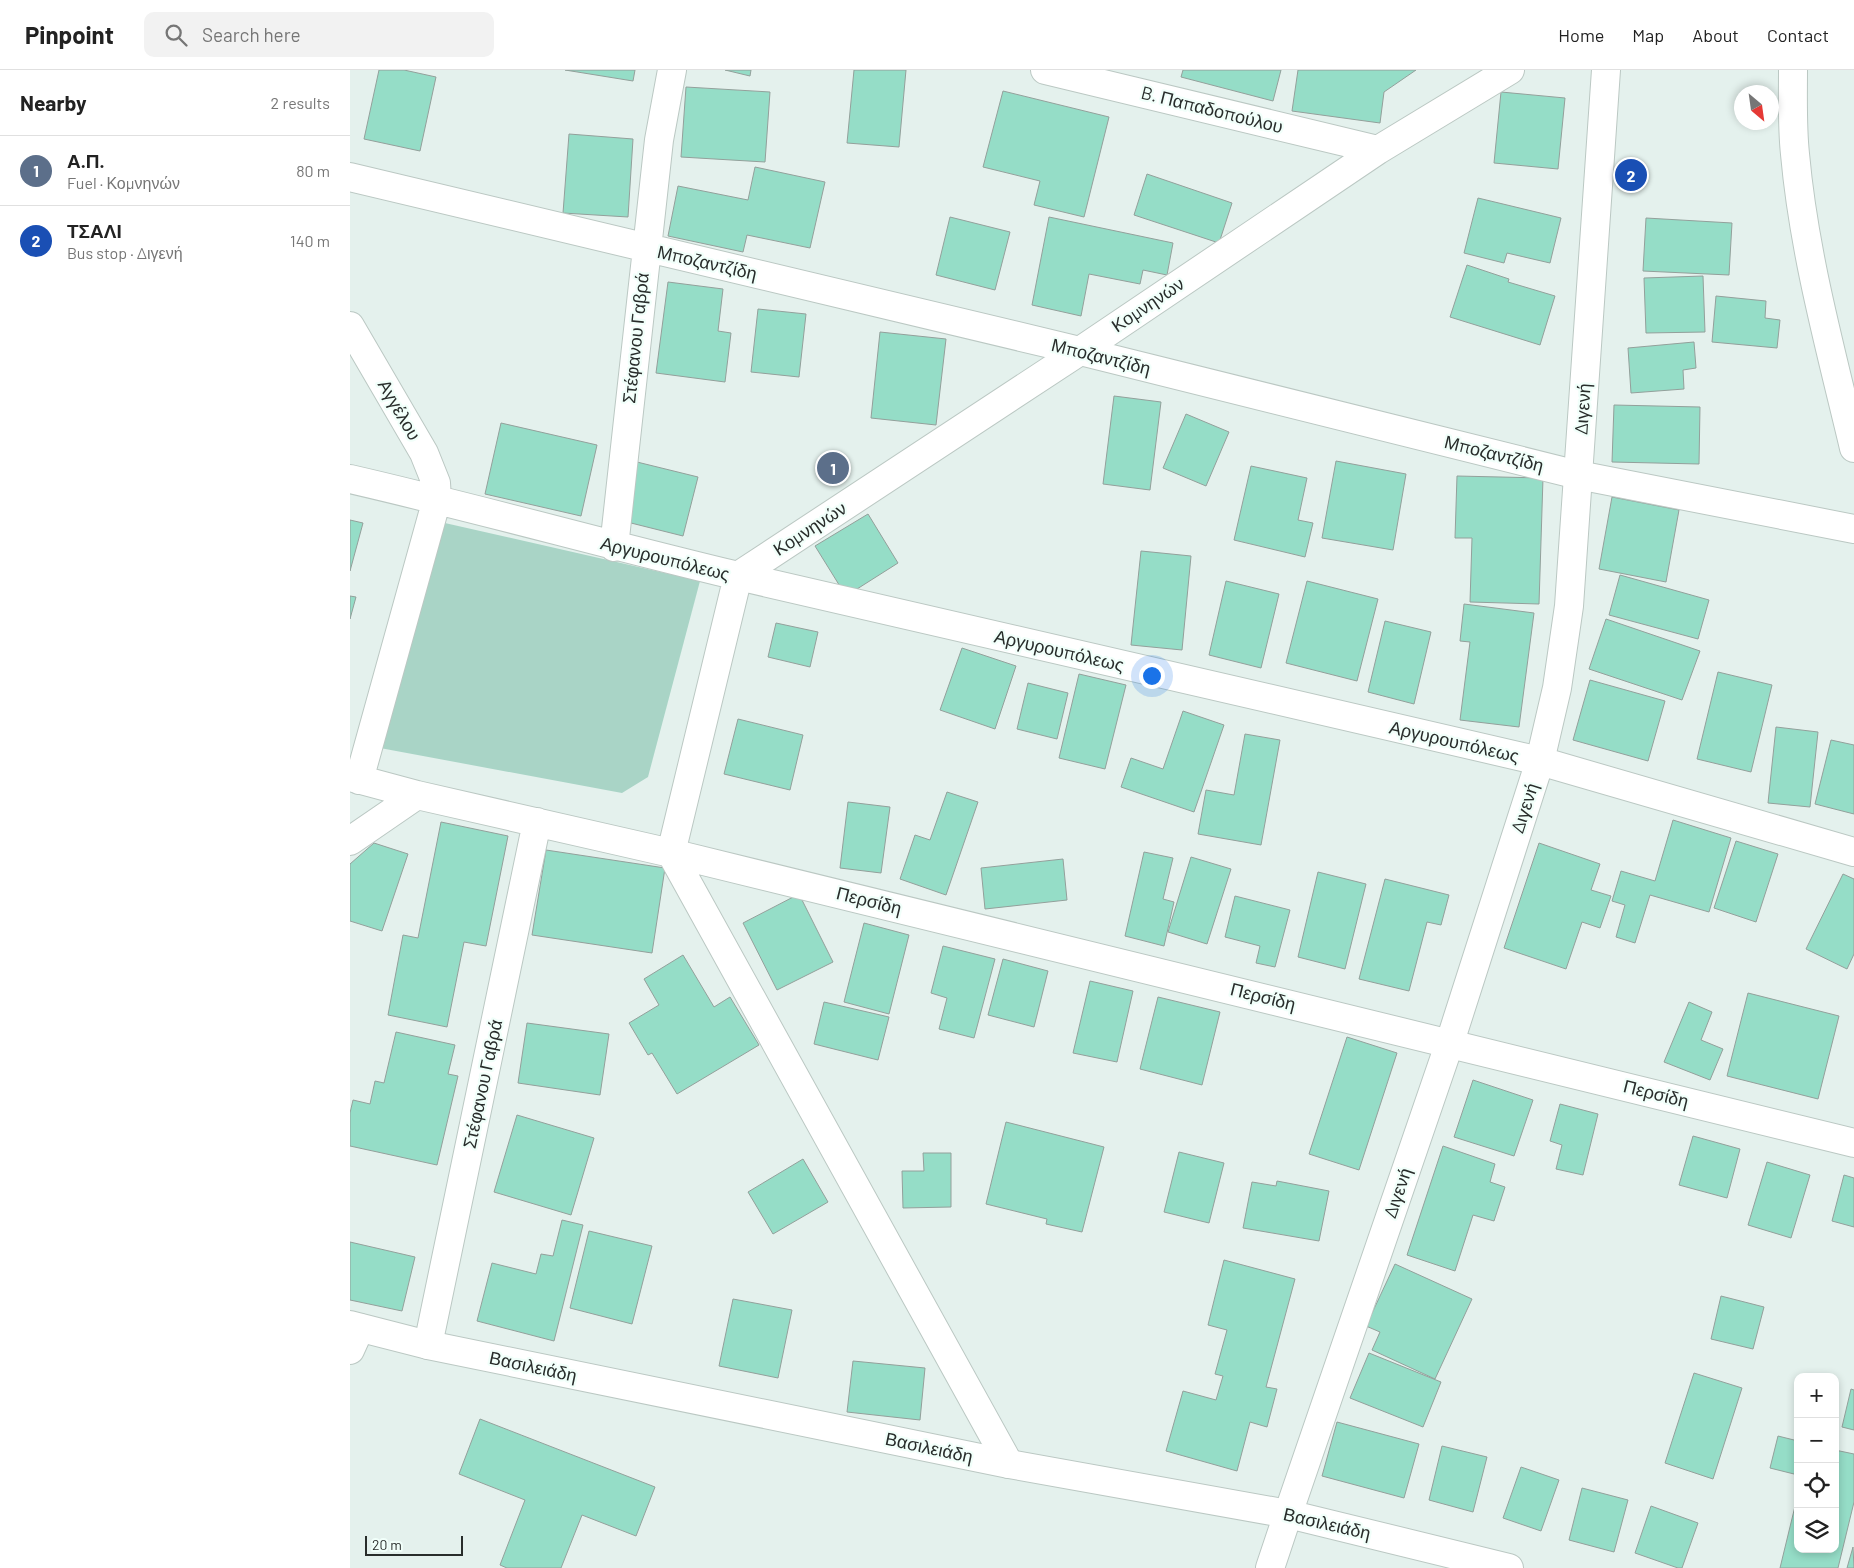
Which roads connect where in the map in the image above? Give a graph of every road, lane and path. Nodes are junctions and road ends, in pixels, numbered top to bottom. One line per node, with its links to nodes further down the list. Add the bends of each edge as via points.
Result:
1 (672, 70): 8 (street, Στέφανου Γαβρά, via 658,140)
2 (1045, 70): 6 (street, B. Παπαδοπούλου)
3 (1510, 70): 6 (street, Κομνηνών)
4 (1606, 70): 12 (street, Διγενή)
5 (1793, 70): 11 (street, via 1795,152 1803,218 1815,285)
6 (1378, 150): 10 (street, Κομνηνών)
7 (350, 177): 8 (street, Μποζαντζίδη)
8 (646, 248): 10 (street, Μποζαντζίδη); 16 (street, Στέφανου Γαβρά)
9 (350, 326): 14 (street, Αγγέλου, via 424,453 436,483)
10 (1080, 351): 12 (street, Μποζαντζίδη); 17 (street, Κομνηνών)
11 (1854, 448)
12 (1578, 475): 15 (street, Μποζαντζίδη); 18 (street, Διγενή, via 1569,606 1557,688)
13 (350, 479): 14 (street, Αργυρουπόλεως)
14 (436, 499): 16 (street, Αργυρουπόλεως); 19 (street)
15 (1854, 529)
16 (614, 547): 17 (street, Αργυρουπόλεως)
17 (738, 576): 18 (street, Αργυρουπόλεως); 23 (street)
18 (1540, 761): 24 (street, Αργυρουπόλεως); 25 (street, Διγενή)
19 (355, 778): 20 (street, Περσίδη)
20 (418, 795): 21 (street, Περσίδη); 22 (street)
21 (537, 822): 23 (street, Περσίδη); 28 (street, Στέφανου Γαβρά)
22 (350, 841)
23 (671, 852): 25 (street, Περσίδη); 29 (street)
24 (1854, 852)
25 (1450, 1042): 26 (street, Περσίδη); 30 (street, Διγενή)
26 (1854, 1143)
27 (353, 1334): 28 (street, Βασιλειάδη)
28 (428, 1346): 29 (street, Βασιλειάδη)
29 (1009, 1464): 30 (street, Βασιλειάδη)
30 (1288, 1514): 31 (street, Διγενή); 32 (street, Βασιλειάδη)
31 (1270, 1568)
32 (1509, 1568)

